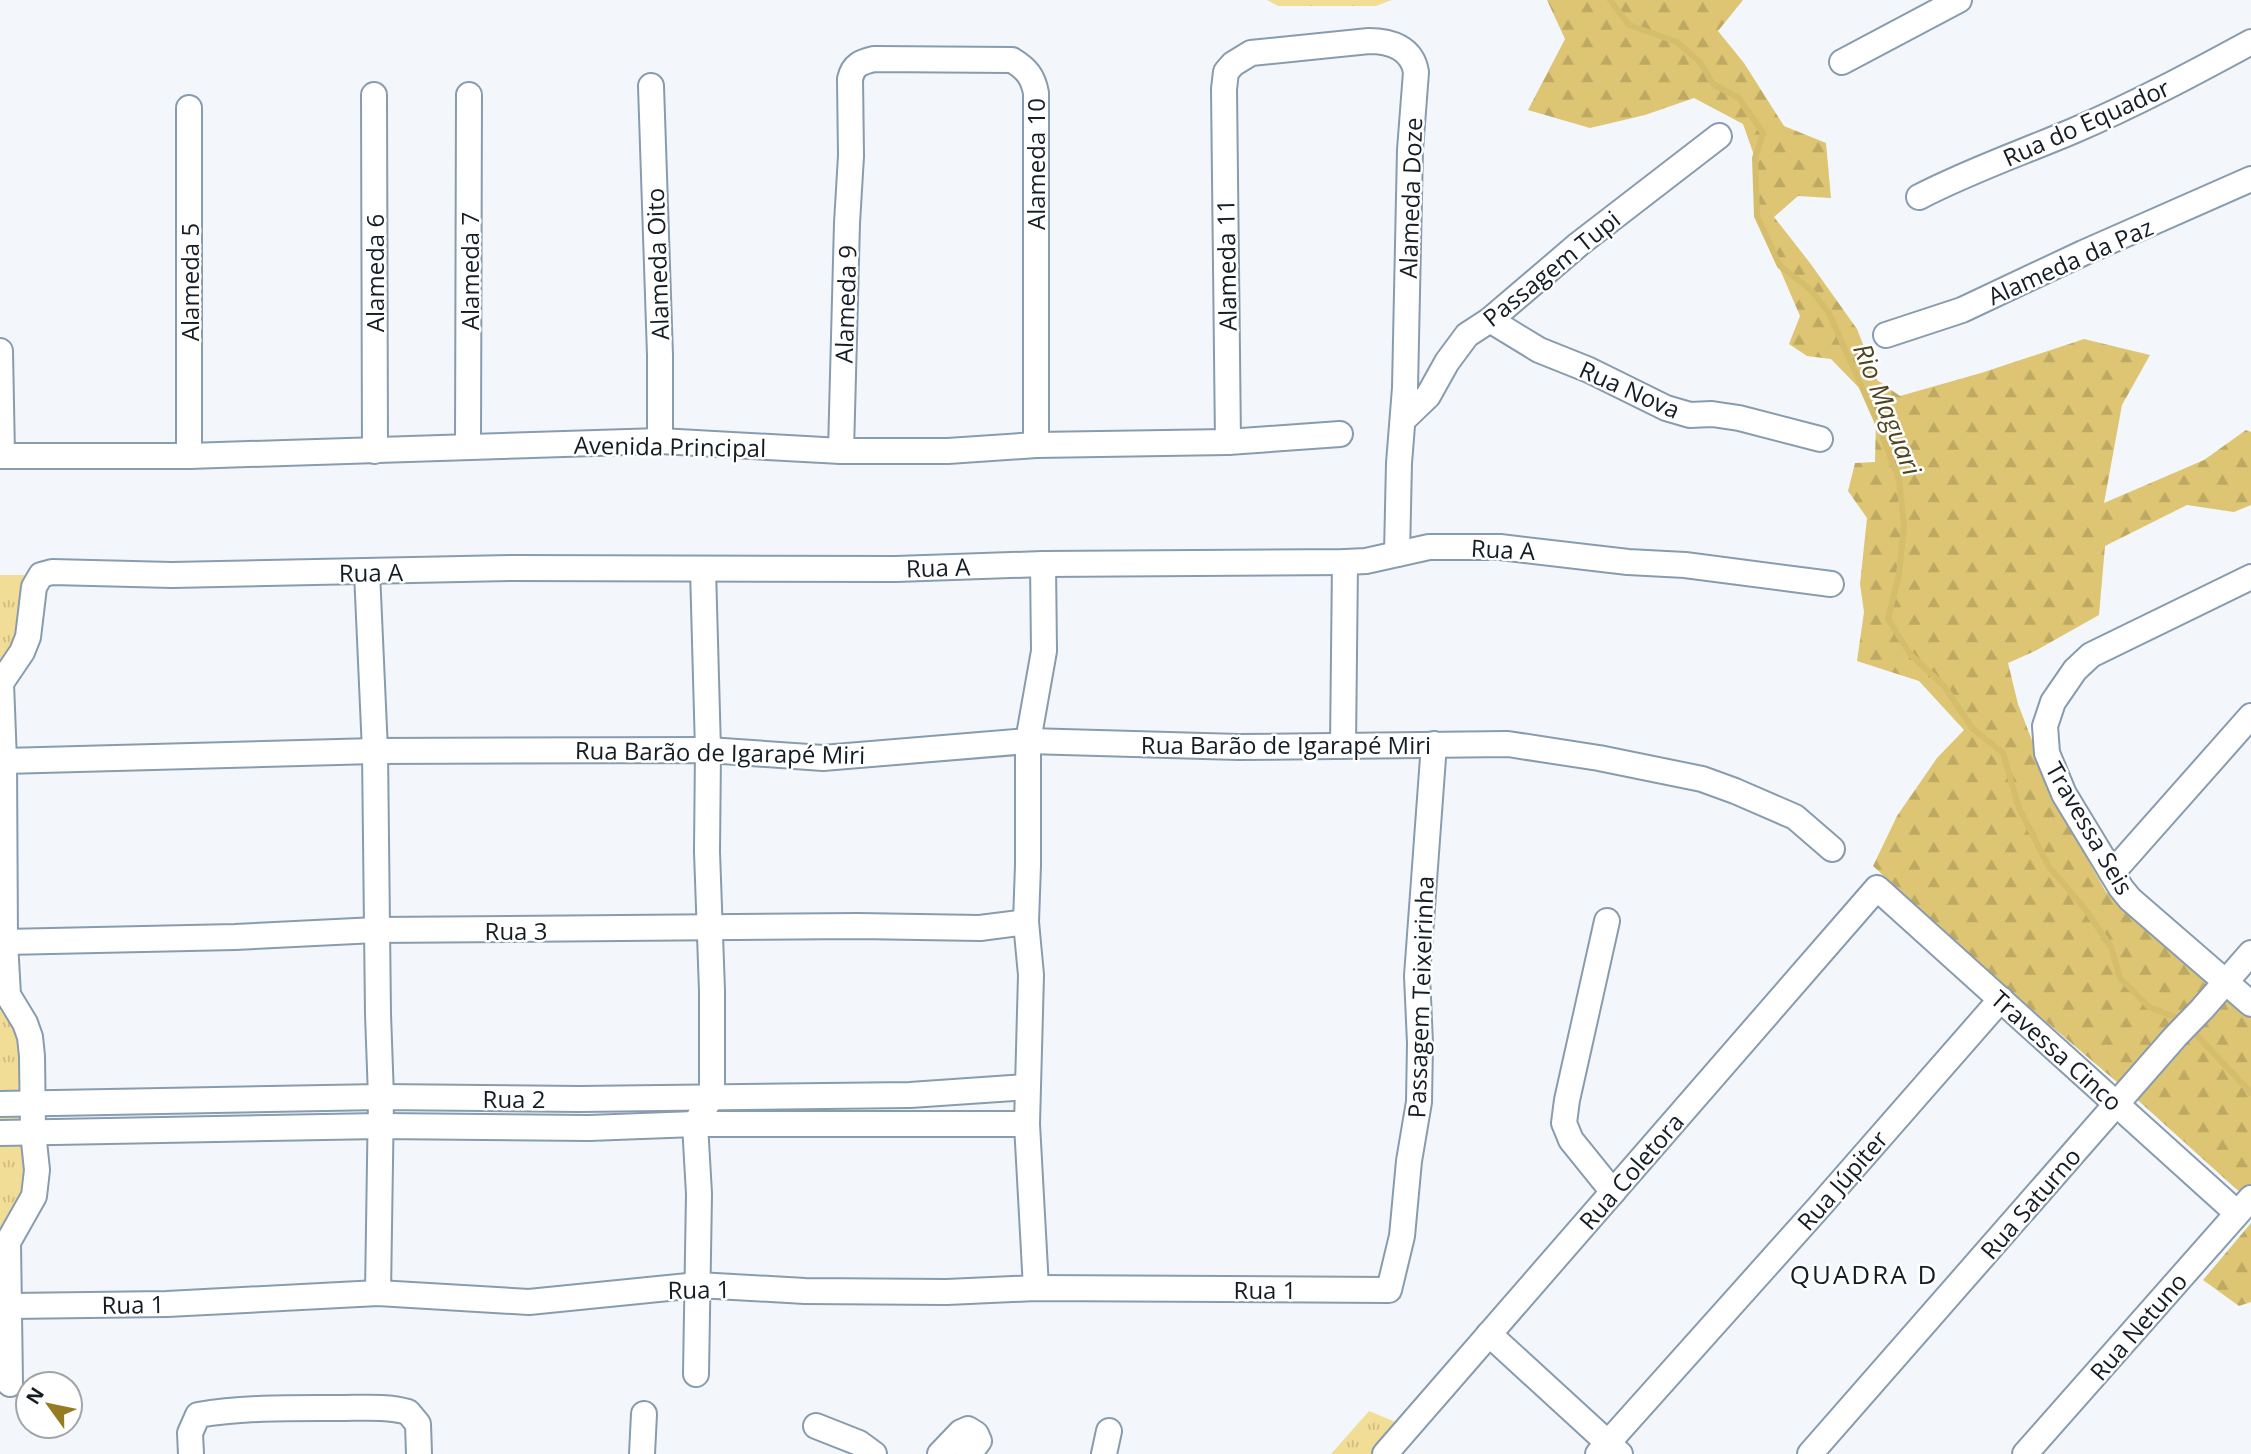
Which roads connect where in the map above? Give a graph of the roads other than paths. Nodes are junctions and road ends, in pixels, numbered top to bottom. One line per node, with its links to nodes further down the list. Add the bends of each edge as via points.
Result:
1 (1959, 0): 3 (street)
2 (2251, 42): 12 (street, Rua do Equador, via 2143,99)
3 (1842, 62)
4 (651, 86): 19 (street, Alameda Oito)
5 (1224, 89): 16 (street, Alameda Doze, via 1226,72 1251,53 1381,41 1405,51 1414,62); 20 (street, Alameda 11)
6 (374, 95): 23 (street, Alameda 6)
7 (469, 95): 22 (street, Alameda 7)
8 (189, 108): 26 (street, Alameda 5)
9 (1719, 136): 13 (street, Passagem Tupi)
10 (851, 156): 21 (street, Alameda 10, via 850,79 858,64 874,59 1012,60 1034,80); 24 (street, Alameda 9)
11 (2251, 179): 14 (street, Alameda da Paz, via 1962,310)
12 (1919, 197)
13 (1490, 320): 16 (street, Passagem Tupi, via 1467,335 1428,396); 18 (street, Rua Nova, via 1539,350 1667,408 1690,415 1739,418)
14 (1886, 335)
15 (0, 351): 25 (street)
16 (1404, 419): 27 (street, Alameda Doze)
17 (1340, 434): 20 (street, Avenida Principal)
18 (1821, 439)
19 (660, 441): 22 (street, Avenida Principal); 24 (street, Avenida Principal)
20 (1228, 442): 21 (street, Avenida Principal)
21 (1036, 445): 24 (street, Avenida Principal)
22 (468, 447): 23 (street, Avenida Principal)
23 (375, 451): 26 (street, Avenida Principal)
24 (841, 451)
25 (1, 456): 26 (street, Avenida Principal)
26 (189, 456)
27 (1396, 554): 28 (street, Rua A); 33 (street, Rua A, via 1429,547 1500,547)
28 (1345, 562): 29 (street, Rua A); 38 (street)
29 (1043, 564): 30 (street, Rua A); 36 (street, via 1044,651)
30 (703, 569): 31 (street, Rua A); 39 (street)
31 (367, 572): 34 (street, Rua A, via 41,575 34,587 29,637); 40 (street)
32 (2251, 577): 43 (street, Travessa Seis, via 2091,655 2053,702 2045,736 2047,753 2064,794)
33 (1830, 584)
34 (0, 683): 41 (street)
35 (2251, 716): 43 (street)
36 (1028, 741): 38 (street, Rua Barão de Igarapé Miri); 39 (street, Rua Barão de Igarapé Miri, via 823,758); 46 (street)
37 (1434, 744): 38 (street, Rua Barão de Igarapé Miri); 42 (street, Rua Barão de Igarapé Miri, via 1508,744 1702,779 1795,817); 71 (street, Passagem Teixeirinha, via 1417,976 1419,1102 1402,1236)
38 (1343, 746)
39 (708, 750): 40 (street, Rua Barão de Igarapé Miri); 47 (street)
40 (376, 751): 41 (street, Rua Barão de Igarapé Miri); 48 (street)
41 (4, 761): 49 (street)
42 (1832, 849)
43 (2112, 873): 51 (street, Travessa Seis, via 2139,908)
44 (1877, 888): 53 (street, Travessa Cinco); 66 (street, Rua Coletora)
45 (1607, 920): 66 (street, via 1564,1123 1571,1140)
46 (1026, 922): 47 (street, Rua 3, via 980,928); 55 (street, via 1031,975)
47 (709, 928): 48 (street, Rua 3); 56 (street)
48 (376, 930): 49 (street, Rua 3); 57 (street)
49 (5, 942): 52 (street)
50 (2251, 953): 51 (street, Rua Saturno)
51 (2226, 983): 54 (street, Travessa Seis); 60 (street, Rua Saturno)
52 (4, 995): 59 (street, via 30,1038)
53 (2001, 999): 60 (street, Travessa Cinco); 79 (street, Rua Júpiter)
54 (2251, 1004)
55 (1027, 1087): 56 (street, Rua 2, via 910,1095); 62 (street)
56 (712, 1096): 57 (street, Rua 2); 61 (street)
57 (381, 1097): 59 (street, Rua 2); 63 (street)
58 (0, 1104): 59 (street, Rua 2)
59 (32, 1104): 64 (street)
60 (2117, 1104): 67 (street, Travessa Cinco); 87 (street, Rua Saturno)
61 (695, 1124): 62 (street, Rua 2); 63 (street, Rua 2); 69 (street)
62 (1027, 1124): 70 (street)
63 (380, 1126): 64 (street, Rua 2); 72 (street)
64 (33, 1132): 65 (street, Rua 2); 68 (street, via 37,1185)
65 (0, 1133)
66 (1613, 1192): 74 (street, Rua Coletora)
67 (2244, 1205): 88 (street, Rua Netuno)
68 (4, 1242): 73 (street)
69 (698, 1285): 70 (street, Rua 1, via 805,1291); 72 (street, Rua 1, via 529,1302); 75 (street)
70 (1035, 1288): 71 (street, Rua 1)
71 (1389, 1290)
72 (378, 1293): 73 (street, Rua 1, via 167,1304)
73 (10, 1306): 76 (street)
74 (1489, 1334): 79 (street); 86 (street, Rua Coletora)
75 (696, 1374)
76 (10, 1384)
77 (644, 1414): 82 (street)
78 (816, 1426): 83 (street)
79 (1608, 1450)
80 (191, 1454): 81 (street, via 190,1433 198,1415 292,1408 408,1412 418,1424)
81 (419, 1454)
82 (642, 1454)
83 (874, 1454)
84 (940, 1454): 85 (street, via 968,1429 979,1441)
85 (969, 1454)
86 (1385, 1454)
87 (1810, 1454)
88 (2025, 1454)

